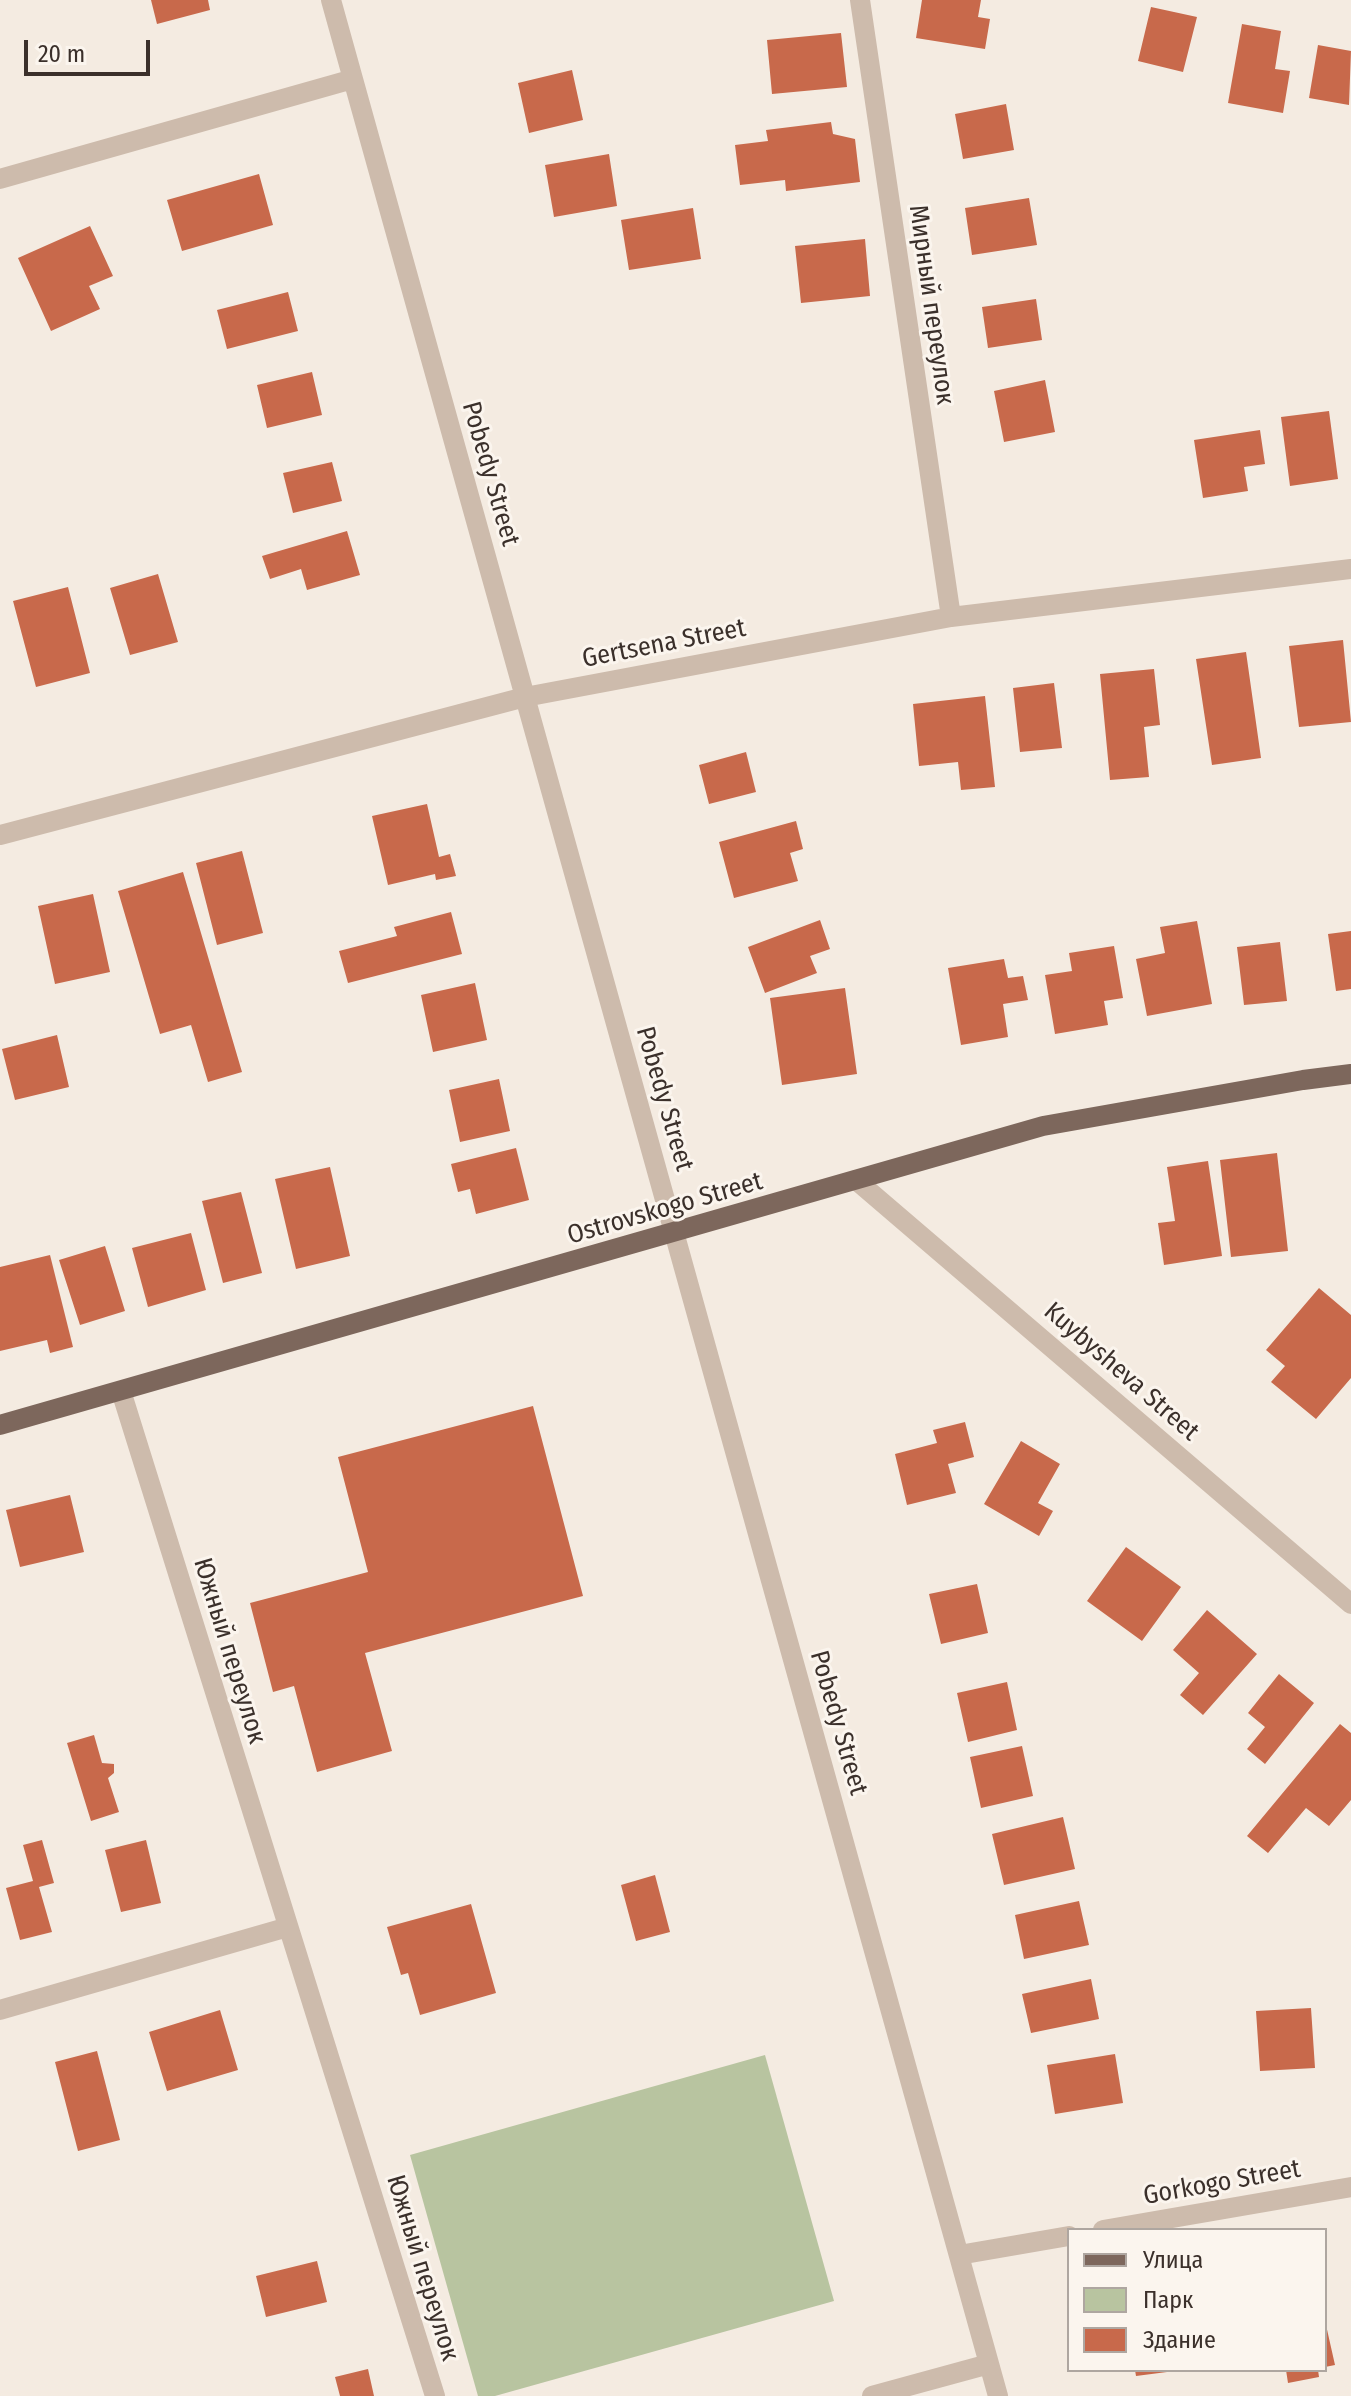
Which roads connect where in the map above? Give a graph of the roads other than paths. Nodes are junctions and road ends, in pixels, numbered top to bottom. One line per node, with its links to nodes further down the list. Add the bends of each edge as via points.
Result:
1 (331, 0): 3 (street, Pobedy Street)
2 (860, 0): 6 (street, Мирный переулок)
3 (353, 79): 4 (street); 7 (street, Pobedy Street)
4 (0, 179)
5 (1351, 569): 6 (street, Gertsena Street)
6 (951, 617): 7 (street, Gertsena Street)
7 (525, 697): 8 (street, Gertsena Street); 11 (street, Pobedy Street)
8 (0, 835)
9 (1351, 1074): 10 (main road, Ostrovskogo Street, via 1043,1126)
10 (856, 1180): 11 (main road, Ostrovskogo Street); 14 (street, Kuybysheva Street)
11 (674, 1233): 12 (main road, Ostrovskogo Street); 20 (street, Pobedy Street)
12 (121, 1391): 13 (main road, Ostrovskogo Street); 15 (street, Южный переулок)
13 (0, 1425)
14 (1351, 1604)
15 (288, 1927): 16 (street); 22 (street, Южный переулок)
16 (0, 2010)
17 (1351, 2187): 18 (street, Gorkogo Street)
18 (1115, 2228)
19 (1067, 2236): 20 (street)
20 (959, 2255): 21 (street, Pobedy Street)
21 (989, 2364): 23 (street); 24 (street, Pobedy Street)
22 (435, 2396)
23 (872, 2396)
24 (998, 2396)

